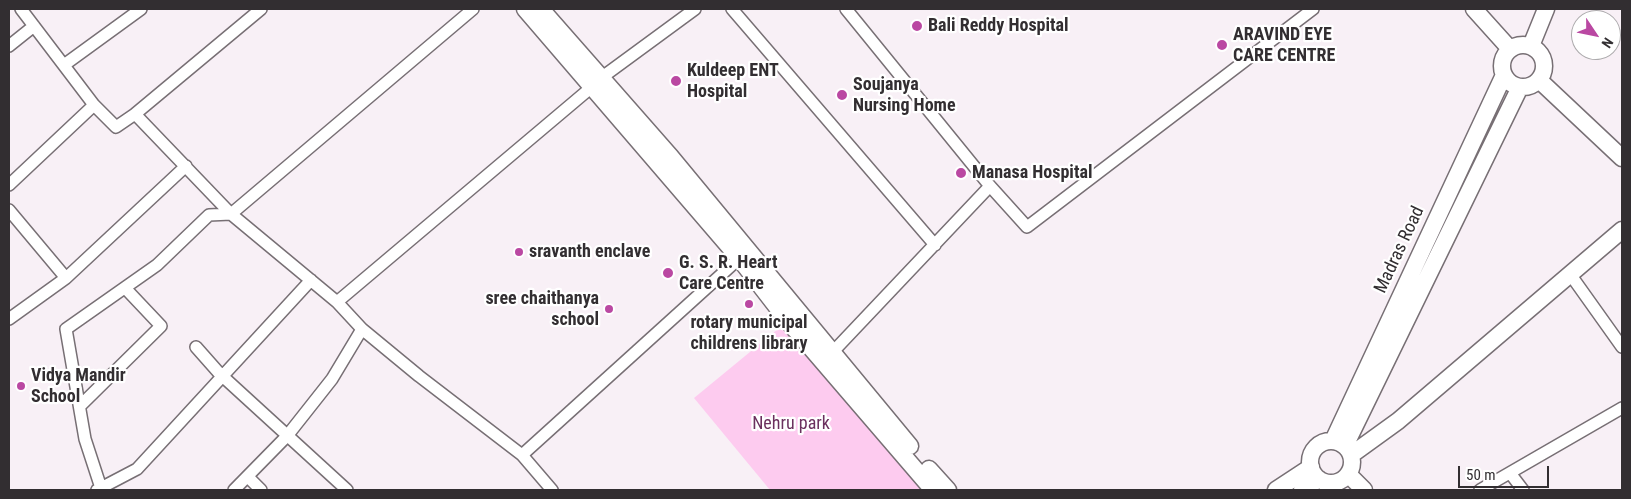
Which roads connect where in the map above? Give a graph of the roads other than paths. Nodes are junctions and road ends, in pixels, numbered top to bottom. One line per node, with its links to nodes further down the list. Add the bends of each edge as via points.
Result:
1 (20, 9): 13 (street)
2 (141, 9): 17 (street)
3 (261, 9): 23 (street)
4 (473, 9): 29 (street)
5 (525, 9): 20 (main road)
6 (541, 9): 20 (main road)
7 (695, 9): 20 (street)
8 (732, 9): 31 (street)
9 (846, 9): 27 (street)
10 (1313, 9): 27 (street, via 1027,227)
11 (1474, 9): 16 (main road)
12 (1546, 9): 15 (main road)
13 (34, 26): 14 (street); 17 (street)
14 (9, 46)
15 (1530, 46): 16 (main road); 19 (main road, via 1541,54 1544,61)
16 (1510, 49): 18 (main road, via 1502,61)
17 (64, 65): 22 (street)
18 (1504, 75): 21 (main road); 47 (main road, Madras Road)
19 (1539, 80): 21 (main road, via 1534,85); 24 (main road)
20 (597, 82): 32 (main road); 37 (street)
21 (1520, 88): 47 (main road)
22 (94, 105): 23 (street, via 116,127); 26 (street)
23 (135, 114): 25 (street)
24 (1622, 158)
25 (186, 166): 29 (street); 34 (street)
26 (9, 185)
27 (990, 186): 31 (street)
28 (9, 210): 34 (street)
29 (231, 214): 35 (street); 36 (street, via 209,215 157,265)
30 (1622, 230): 33 (main road)
31 (936, 245): 42 (street)
32 (744, 255): 42 (main road, via 787,320); 48 (street)
33 (1570, 274): 41 (street); 47 (main road, via 1398,421)
34 (66, 278): 38 (street)
35 (311, 280): 37 (street); 43 (street)
36 (126, 289): 44 (street, via 66,329); 44 (street, via 161,326)
37 (337, 302): 39 (street)
38 (9, 319)
39 (362, 329): 46 (street, via 332,379); 48 (street)
40 (196, 347): 43 (street)
41 (1622, 347)
42 (828, 358): 57 (main road); 58 (main road)
43 (224, 376): 46 (street); 52 (street, via 137,470)
44 (80, 406): 52 (street)
45 (1622, 408): 50 (street)
46 (287, 436): 51 (street); 55 (street)
47 (1343, 447): 49 (main road, via 1320,444 1315,448 1311,454); 49 (main road, via 1352,465 1345,477 1332,483)
48 (522, 455): 56 (street)
49 (1315, 473): 59 (main road); 60 (main road)
50 (1510, 473): 61 (street); 62 (street)
51 (248, 477): 53 (street); 54 (street)
52 (99, 489)
53 (234, 490)
54 (261, 490)
55 (347, 490)
56 (552, 490)
57 (933, 490)
58 (948, 490)
59 (1276, 490)
60 (1302, 490)
61 (1480, 490)
62 (1522, 490)

